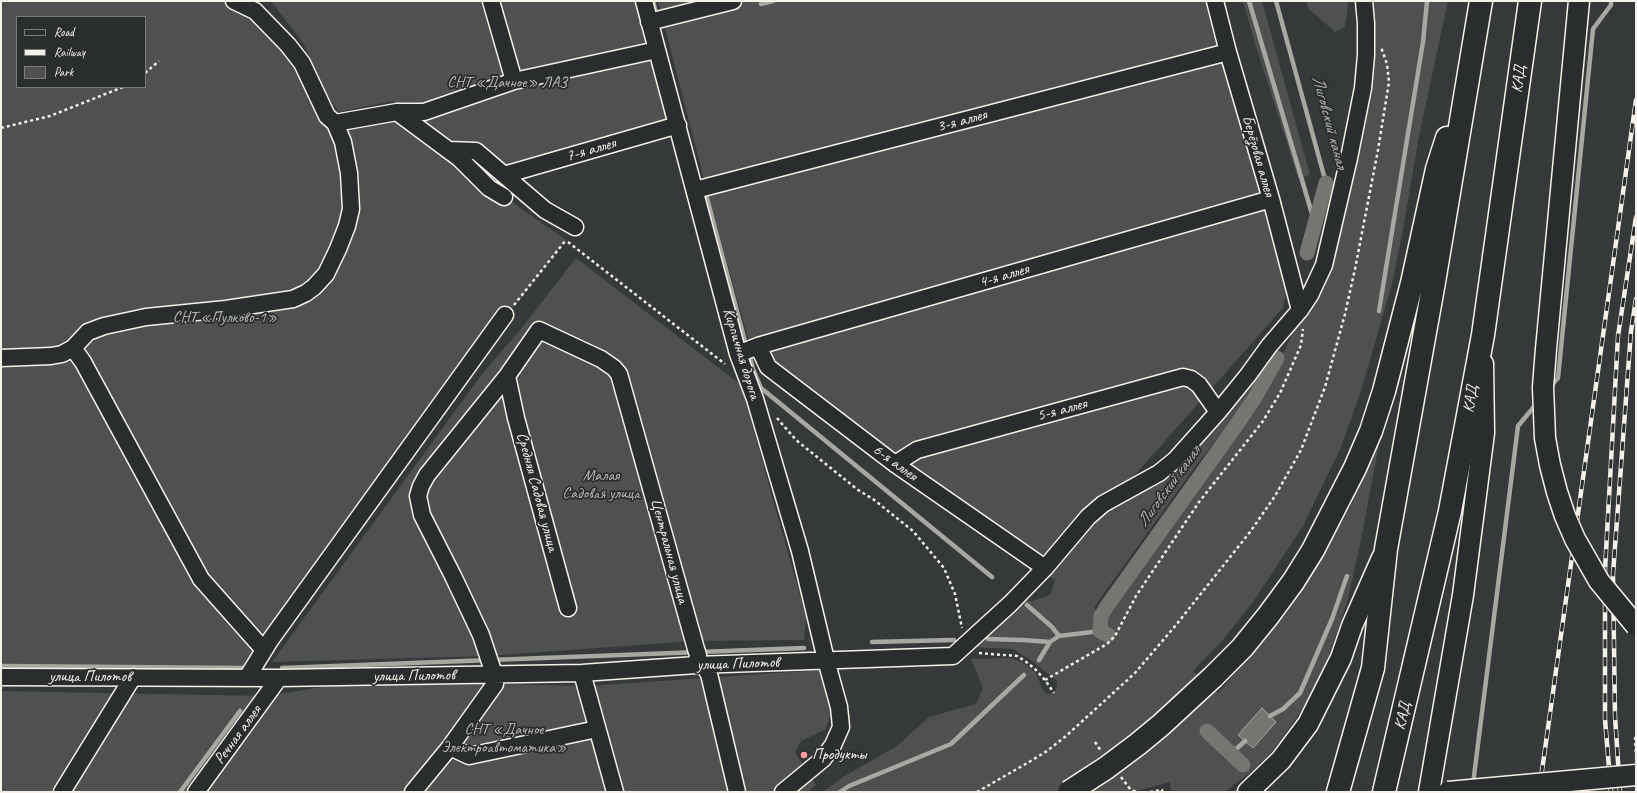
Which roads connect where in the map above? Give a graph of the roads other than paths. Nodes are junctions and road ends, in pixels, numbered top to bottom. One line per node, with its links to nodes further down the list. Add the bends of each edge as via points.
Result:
1 (234, 1): 10 (street)
2 (491, 1): 15 (street)
3 (644, 1): 11 (street, Кирпичная дорога)
4 (733, 1): 11 (street)
5 (1216, 1): 13 (street, Берёзовая аллея)
6 (1364, 1): 25 (street, via 1366,55 1363,88 1324,265)
7 (1481, 1): 14 (highway)
8 (1530, 1): 27 (highway, КАД)
9 (1579, 1): 38 (main road, bridge, via 1543,387 1545,438 1557,492 1575,539 1599,581)
10 (252, 6): 17 (street, via 302,63 327,116)
11 (649, 22): 12 (street, Кирпичная дорога)
12 (656, 50): 15 (street); 18 (street, Кирпичная дорога)
13 (1228, 52): 21 (street, 3-я аллея); 23 (street, Берёзовая аллея)
14 (1472, 59): 35 (highway); 57 (highway, bridge, via 1437,169 1410,291 1384,391 1371,432 1339,501 1293,582 1242,648 1161,725 1106,768)
15 (514, 81): 16 (street, via 424,112)
16 (397, 112): 17 (street); 19 (street)
17 (335, 123): 29 (street, via 349,173 351,209 338,249 326,274 314,287 293,299 146,317 104,326 88,332)
18 (678, 125): 20 (street, 7-я аллея); 21 (street, Кирпичная дорога)
19 (448, 150): 20 (street, via 476,151); 22 (street, via 490,188)
20 (504, 175): 24 (street)
21 (695, 190): 30 (street, Кирпичная дорога)
22 (504, 197)
23 (1266, 200): 25 (street, Берёзовая аллея); 28 (street, 4-я аллея)
24 (571, 234)
25 (1300, 310): 33 (street)
26 (505, 315): 39 (street)
27 (1483, 336): 60 (highway, КАД, via 1450,511); 61 (main road, via 1484,433 1463,595)
28 (758, 346): 30 (street, 4-я аллея); 34 (street, 6-я аллея, via 768,367)
29 (73, 348): 31 (street, via 52,356); 39 (street, via 201,580)
30 (738, 354): 41 (street, Кирпичная дорога, via 755,399 800,551)
31 (1, 358)
32 (507, 376): 37 (street, Средняя Садовая улица); 40 (street, Центральная улица, via 539,330 601,359 619,374); 43 (street, via 427,475 418,496 422,515 481,635)
33 (1218, 412): 34 (street, 5-я аллея, via 1199,385 1191,379 1182,378 917,450); 36 (street, via 1174,460 1159,473 1103,504)
34 (895, 464): 36 (street, 6-я аллея)
35 (1386, 549): 58 (main road, via 1352,626 1341,658 1308,724 1281,760); 59 (highway, via 1373,668)
36 (1042, 565): 41 (street, улица Пилотов, via 1010,604 953,656)
37 (568, 608)
38 (1636, 626)
39 (264, 650): 44 (street)
40 (698, 659): 41 (street, улица Пилотов); 42 (street, улица Пилотов); 55 (street, Центральная улица, via 709,674)
41 (826, 660): 56 (street, Кирпичная дорога, via 839,707 841,727 824,759)
42 (582, 673): 43 (street, улица Пилотов); 48 (street)
43 (494, 674): 47 (street, улица Пилотов); 49 (street, via 495,684)
44 (248, 676): 46 (street, улица Пилотов); 47 (street, улица Пилотов)
45 (1, 677): 46 (street, улица Пилотов)
46 (132, 677): 51 (street)
47 (278, 678): 52 (street, Речная аллея)
48 (597, 729): 49 (street, via 468,756); 54 (street)
49 (450, 747): 53 (street)
50 (1636, 775): 62 (main road, bridge)
51 (62, 792)
52 (196, 792)
53 (413, 792)
54 (615, 792)
55 (737, 792)
56 (783, 792)
57 (1069, 792)
58 (1248, 792)
59 (1338, 792)
60 (1384, 792)
61 (1429, 792)
62 (1448, 792)

